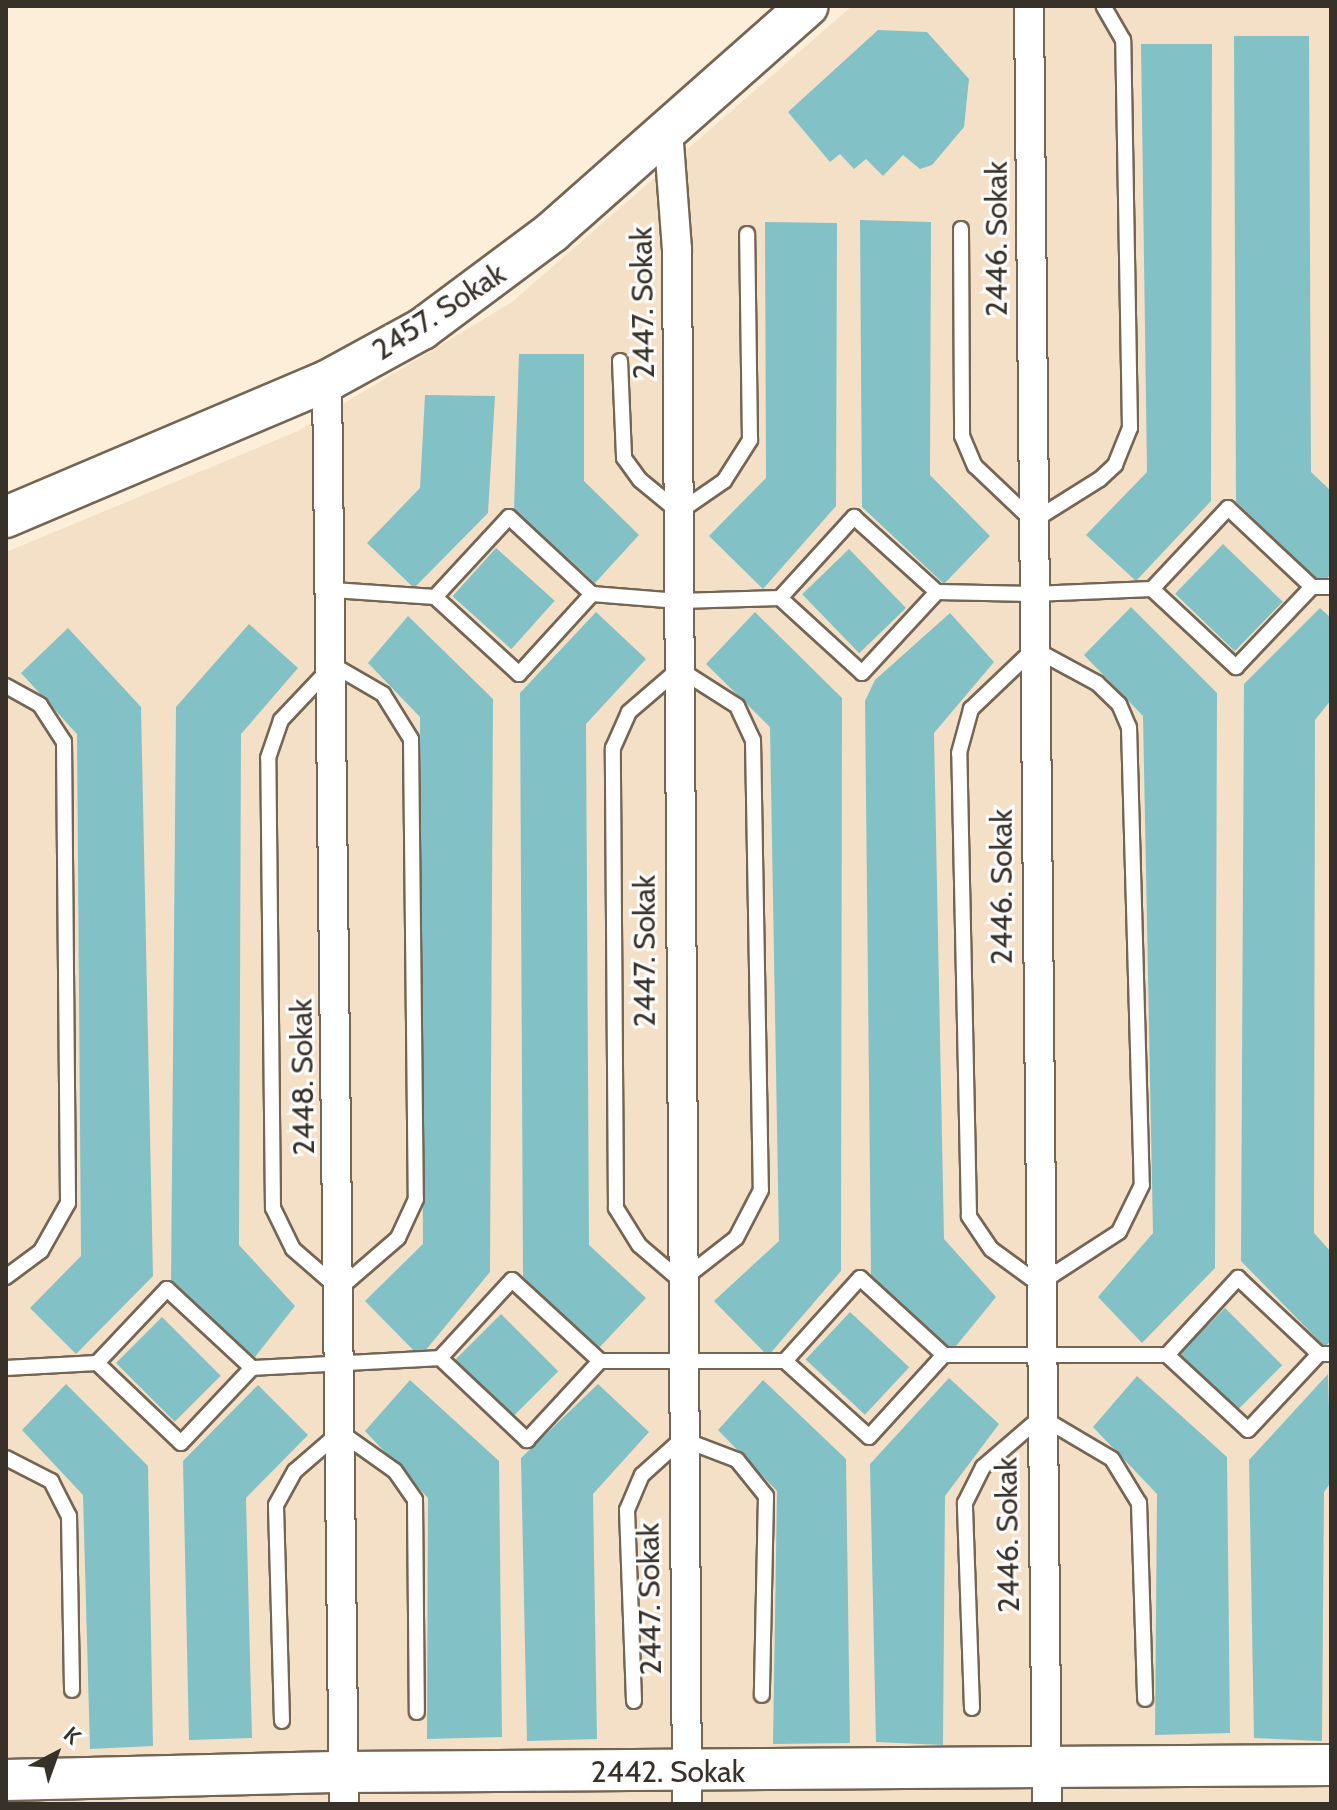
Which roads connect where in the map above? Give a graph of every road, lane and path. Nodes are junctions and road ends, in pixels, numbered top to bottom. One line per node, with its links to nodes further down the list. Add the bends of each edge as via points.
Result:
1 (807, 6): 4 (street, 2457. Sokak)
2 (1029, 6): 11 (street, 2446. Sokak)
3 (1103, 6): 11 (lane, via 1123,40 1130,428 1115,465)
4 (668, 130): 8 (street, 2457. Sokak, via 472,296); 9 (street, 2447. Sokak, via 677,249)
5 (961, 229): 11 (lane, via 962,436 986,480)
6 (747, 234): 9 (lane, via 750,440 724,481)
7 (620, 361): 9 (lane, via 624,458 640,480)
8 (327, 381): 10 (street, 2457. Sokak); 15 (street, 2448. Sokak)
9 (679, 512): 21 (street, 2447. Sokak)
10 (6, 517)
11 (1033, 521): 18 (street, 2446. Sokak)
12 (1312, 587): 13 (lane); 14 (lane, via 1236,667); 14 (lane, via 1228,508)
13 (1331, 587)
14 (1152, 589): 18 (lane)
15 (333, 590): 19 (lane); 23 (street, 2448. Sokak)
16 (937, 592): 18 (lane); 20 (lane, via 862,673); 20 (lane, via 854,517)
17 (592, 594): 19 (lane, via 509,517); 19 (lane, via 519,674); 21 (lane)
18 (1033, 594): 22 (street, 2446. Sokak)
19 (435, 597)
20 (780, 598): 21 (lane)
21 (679, 601): 24 (street, 2447. Sokak)
22 (1034, 649): 28 (street, 2446. Sokak); 28 (lane, via 971,709 959,753 969,1216 991,1249); 28 (lane, via 1097,683 1119,704 1129,727 1142,1185 1119,1232)
23 (333, 665): 29 (street, 2448. Sokak); 29 (lane, via 274,733 268,758 273,1208 293,1249); 29 (lane, via 383,694 411,739 416,1199 398,1238)
24 (679, 669): 27 (street, 2447. Sokak); 27 (lane, via 629,712 613,748 616,1208 639,1245); 27 (lane, via 737,706 753,740 761,1190 736,1238)
25 (6, 686): 26 (lane, via 40,705 64,742 68,1203 41,1251)
26 (6, 1277)
27 (681, 1281): 37 (street, 2447. Sokak)
28 (1039, 1284): 32 (street, 2446. Sokak)
29 (339, 1289): 39 (street, 2448. Sokak)
30 (1325, 1354): 33 (lane, via 1248,1430); 33 (lane, via 1238,1278)
31 (944, 1355): 32 (lane); 36 (lane, via 869,1437); 36 (lane, via 860,1278)
32 (1040, 1355): 33 (lane); 42 (street, 2446. Sokak)
33 (1167, 1355)
34 (440, 1358): 35 (lane, via 512,1280); 35 (lane, via 527,1440); 39 (lane)
35 (600, 1361): 37 (lane)
36 (785, 1361): 37 (lane)
37 (681, 1362): 44 (street, 2447. Sokak)
38 (97, 1363): 40 (lane); 41 (lane, via 167,1289); 41 (lane, via 181,1443)
39 (340, 1366): 41 (lane); 43 (street, 2448. Sokak)
40 (6, 1368)
41 (252, 1368)
42 (1041, 1417): 48 (lane, via 1112,1459 1139,1503); 50 (lane, via 983,1467 965,1503); 55 (street, 2446. Sokak)
43 (340, 1432): 51 (lane, via 395,1471 415,1500); 52 (lane, via 295,1471 276,1505); 56 (street, 2448. Sokak)
44 (682, 1439): 47 (lane, via 737,1460 766,1496); 49 (lane, via 642,1475 627,1510); 57 (street, 2447. Sokak)
45 (6, 1458): 46 (lane, via 51,1481 69,1516)
46 (72, 1690)
47 (762, 1695)
48 (1145, 1699)
49 (634, 1701)
50 (972, 1708)
51 (417, 1712)
52 (282, 1721)
53 (1331, 1765): 55 (street, 2442. Sokak)
54 (6, 1780): 56 (street, 2442. Sokak)
55 (1047, 1786): 57 (street, 2442. Sokak)
56 (344, 1788): 57 (street, 2442. Sokak)
57 (687, 1788)

